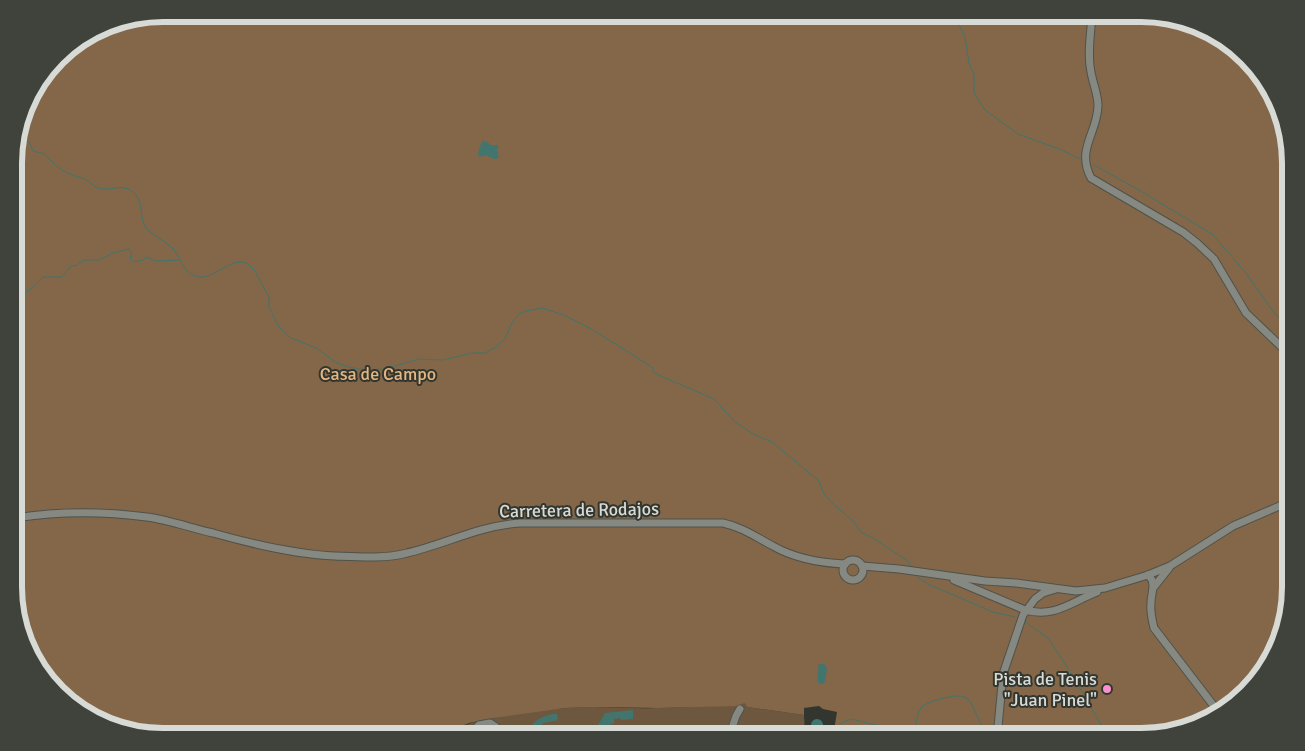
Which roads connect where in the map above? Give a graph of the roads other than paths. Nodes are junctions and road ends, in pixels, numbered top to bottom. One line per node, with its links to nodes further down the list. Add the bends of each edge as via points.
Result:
1 (1092, 22): 2 (street, via 1091,73 1098,107 1086,149 1086,168 1092,178 1197,243 1214,259 1246,312)
2 (1282, 347)
3 (1282, 505): 7 (street, via 1233,526)
4 (22, 517): 5 (street, Carretera de Rodajos, via 74,512 148,517 241,541 335,556 406,554 471,532 520,523 723,523 744,530 791,555)
5 (845, 564): 6 (street, via 853,560); 6 (street, via 844,573 851,579 860,576)
6 (862, 566): 9 (street)
7 (1170, 566): 8 (street); 12 (street)
8 (1148, 575): 11 (street); 12 (street, via 1152,578)
9 (945, 576): 10 (street); 13 (street)
10 (1059, 588): 11 (street, via 1076,591); 13 (street, via 1035,598)
11 (1105, 588): 13 (street, via 1062,609 1047,613)
12 (1153, 590): 14 (street, via 1151,611 1154,628)
13 (1025, 610): 19 (street, via 1003,674)
14 (1215, 708)
15 (740, 710): 18 (street)
16 (476, 728): 17 (street, via 490,723)
17 (498, 728)
18 (732, 728)
19 (998, 728)

